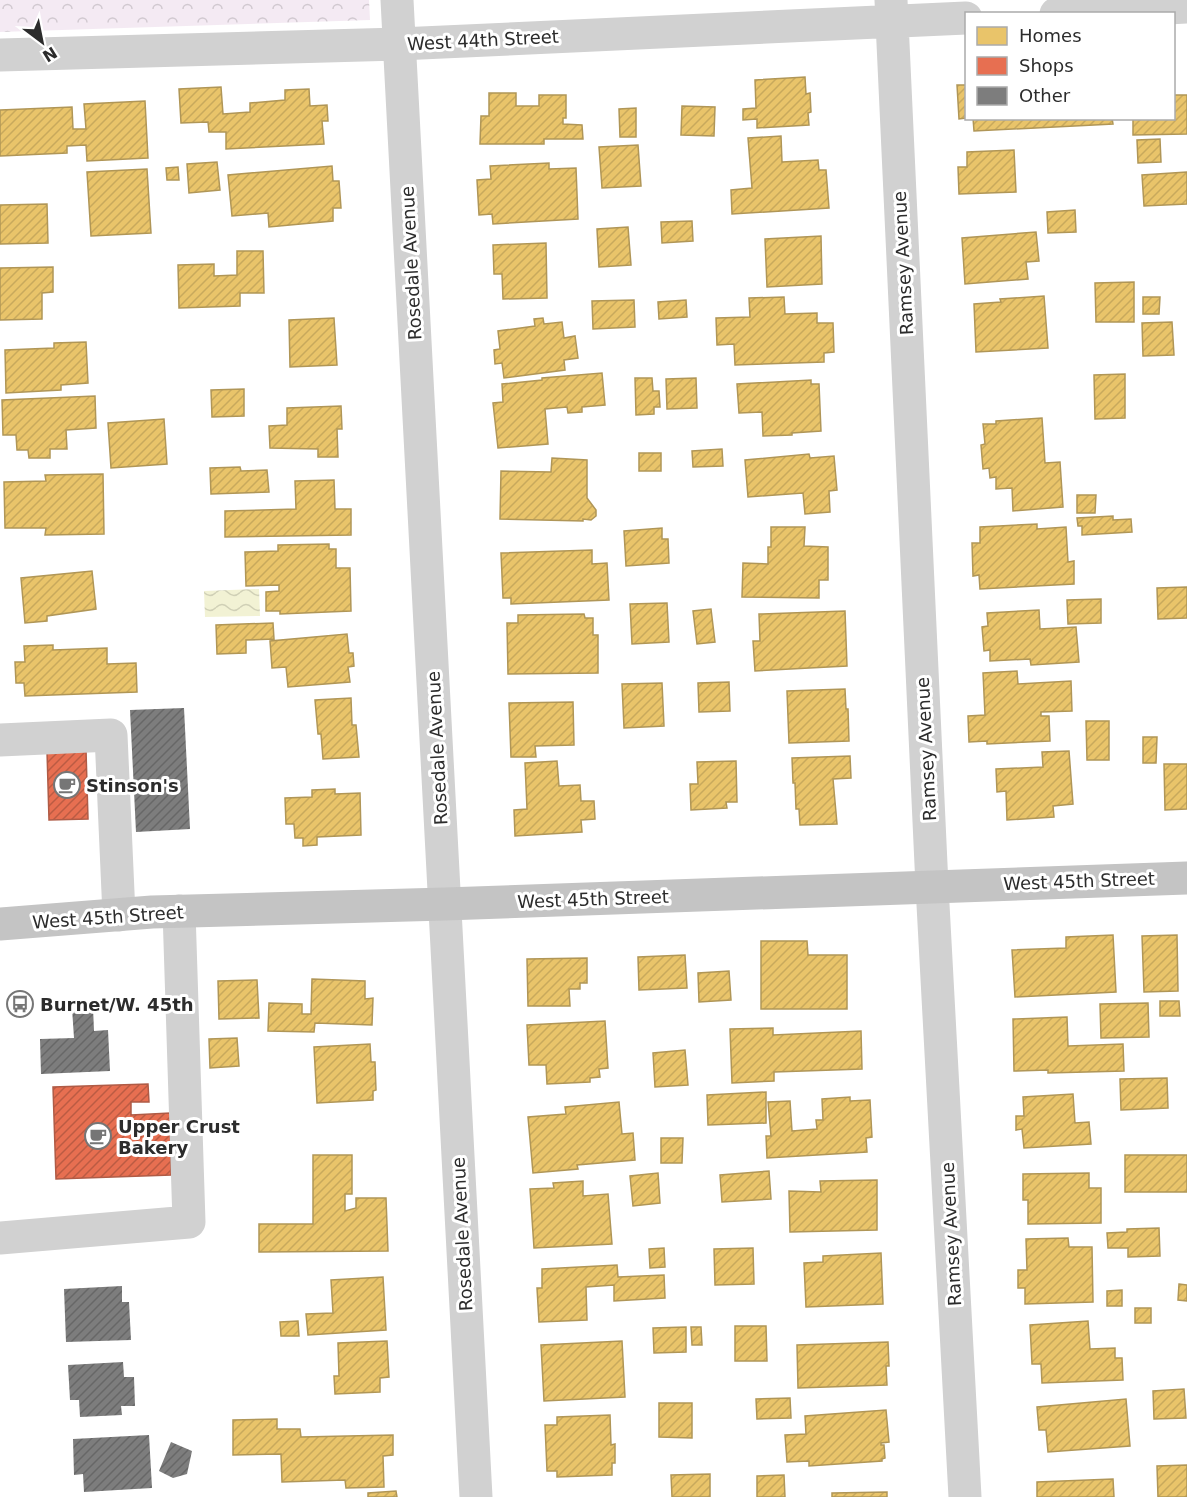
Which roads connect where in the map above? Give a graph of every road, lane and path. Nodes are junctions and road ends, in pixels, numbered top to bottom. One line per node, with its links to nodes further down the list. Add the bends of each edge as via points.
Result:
1 (397, 0): 6 (street, Rosedale Avenue)
2 (1187, 7): 4 (street)
3 (892, 11): 5 (street, West 44th Street); 6 (street, West 44th Street); 10 (street, Ramsey Avenue)
4 (1093, 12)
5 (965, 18)
6 (399, 44): 7 (street, West 44th Street); 11 (street, Rosedale Avenue)
7 (0, 55)
8 (0, 740): 13 (street, via 111,735)
9 (1187, 878): 10 (main road, West 45th Street)
10 (932, 886): 11 (main road, West 45th Street); 17 (street, Ramsey Avenue)
11 (445, 904): 12 (main road, West 45th Street); 16 (street, Rosedale Avenue)
12 (179, 911): 13 (main road, West 45th Street); 15 (street, via 189,1221)
13 (119, 915): 14 (main road, West 45th Street)
14 (0, 924)
15 (0, 1238)
16 (476, 1497)
17 (965, 1497)

